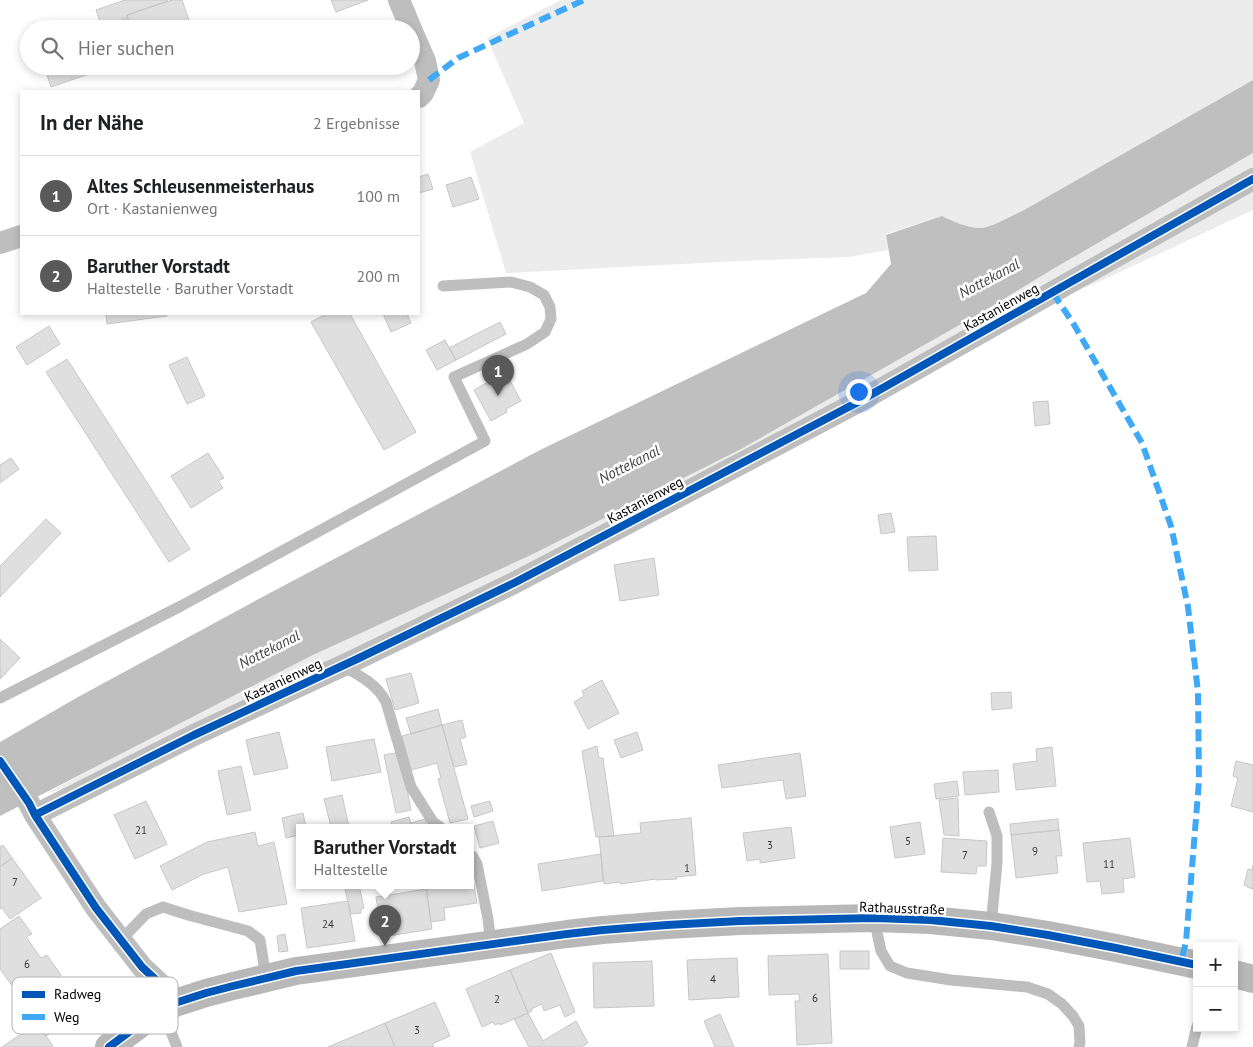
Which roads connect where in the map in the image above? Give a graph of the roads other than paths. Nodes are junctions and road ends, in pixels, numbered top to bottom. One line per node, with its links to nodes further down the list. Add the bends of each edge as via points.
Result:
1 (399, 0): 2 (street)
2 (407, 20)
3 (420, 50): 4 (street, via 425,61)
4 (424, 88)
5 (1253, 180): 9 (street, Kastanienweg, via 858,402 514,583)
6 (20, 236): 7 (street)
7 (0, 243)
8 (443, 286): 10 (lane, via 511,282 544,295 550,307 551,319 545,332 527,344 454,377 485,441 181,606)
9 (342, 666): 12 (street, Kastanienweg); 14 (lane, via 375,686 382,695 411,787)
10 (0, 698)
11 (0, 761): 12 (street)
12 (32, 809): 18 (street, via 96,908)
13 (989, 812): 17 (lane, via 997,836)
14 (436, 824)
15 (474, 859): 19 (lane)
16 (874, 918): 17 (main road, Rathausstraße); 19 (main road, Rathausstraße, via 667,925); 31 (lane, via 881,952 890,966 906,973 1027,987 1048,994 1062,1004 1079,1026)
17 (990, 926): 20 (main road, Rathausstraße)
18 (121, 940): 22 (street); 23 (lane, via 146,914 163,907 248,931 260,940)
19 (491, 945): 23 (main road, Rathausstraße, via 296,971)
20 (1193, 964)
21 (1238, 975): 24 (main road)
22 (153, 977)
23 (266, 978): 25 (main road, Rathausstraße)
24 (1253, 979)
25 (178, 1003)
26 (1196, 1032): 32 (lane)
27 (126, 1034): 29 (main road, Rathausstraße)
28 (174, 1034): 30 (lane)
29 (109, 1047)
30 (177, 1047)
31 (1079, 1047)
32 (1192, 1047)

